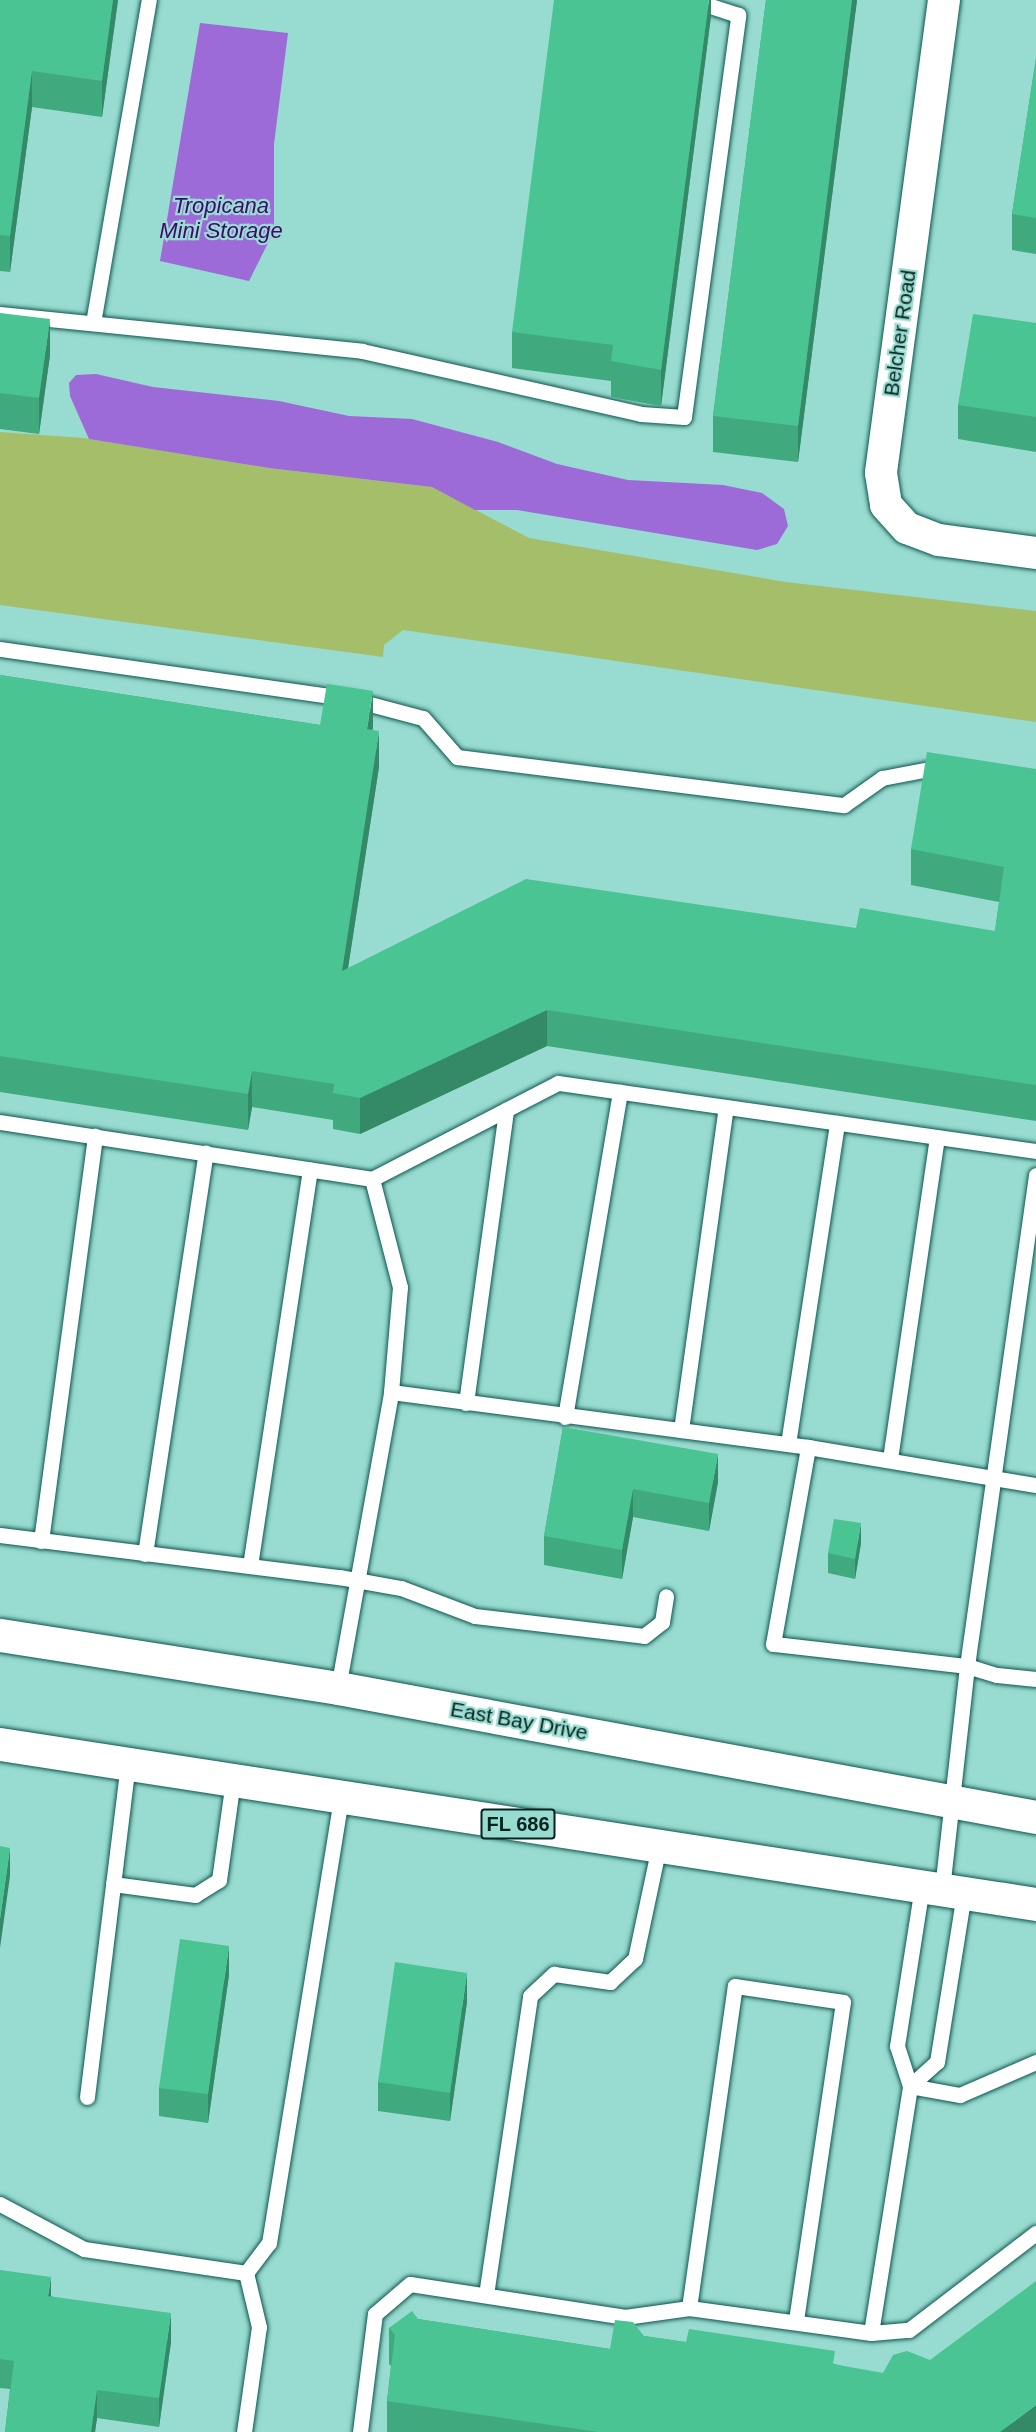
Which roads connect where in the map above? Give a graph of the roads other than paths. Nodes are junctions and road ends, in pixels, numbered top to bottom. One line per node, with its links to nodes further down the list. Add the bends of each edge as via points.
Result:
1 (149, 0): 5 (lane)
2 (692, 0): 5 (lane, via 738,15 684,417 641,414 362,351)
3 (944, 0): 6 (street, Belcher Road, via 881,473 886,505 907,528 939,540)
4 (0, 314): 5 (lane)
5 (93, 323)
6 (1036, 553)
7 (0, 649): 8 (lane, via 351,699 423,718 457,757 844,805 882,778 929,769)
8 (961, 774)
9 (620, 1092): 10 (lane); 11 (lane, via 558,1083); 23 (lane)
10 (726, 1107): 13 (lane); 24 (lane)
11 (506, 1110): 20 (lane); 22 (lane)
12 (0, 1122): 14 (lane)
13 (837, 1123): 15 (lane); 25 (lane)
14 (95, 1136): 17 (lane); 31 (lane)
15 (937, 1137): 16 (lane); 27 (lane)
16 (1036, 1151)
17 (206, 1153): 18 (lane); 32 (lane)
18 (310, 1170): 20 (lane); 33 (lane)
19 (1036, 1175): 28 (lane)
20 (372, 1179): 21 (lane, via 400,1287)
21 (391, 1392): 22 (lane); 34 (lane)
22 (466, 1403): 23 (lane)
23 (565, 1417): 24 (lane)
24 (681, 1430): 25 (lane)
25 (788, 1444): 26 (lane)
26 (808, 1447): 27 (lane); 37 (lane, via 774,1644)
27 (890, 1459): 28 (lane)
28 (993, 1479): 29 (lane); 37 (lane)
29 (1036, 1485)
30 (0, 1535): 31 (lane)
31 (41, 1541): 32 (lane)
32 (145, 1554): 33 (lane)
33 (250, 1566): 34 (lane)
34 (360, 1581): 35 (lane, via 401,1588 475,1616 644,1636 662,1622); 39 (lane)
35 (666, 1596)
36 (0, 1635): 39 (main road, East Bay Drive)
37 (967, 1666): 38 (lane); 44 (lane)
38 (1036, 1680)
39 (338, 1688): 44 (main road, East Bay Drive)
40 (0, 1744): 41 (main road, FL 686)
41 (128, 1763): 42 (main road, FL 686); 47 (lane)
42 (233, 1780): 43 (main road, FL 686); 47 (lane, via 219,1880 195,1895)
43 (341, 1796): 46 (main road, FL 686); 55 (lane, via 269,2243)
44 (952, 1802): 45 (main road, East Bay Drive); 48 (lane)
45 (1036, 1816)
46 (659, 1846): 48 (main road, FL 686); 56 (lane, via 635,1959 610,1982 554,1974 530,1996)
47 (113, 1884): 52 (lane)
48 (942, 1890): 49 (main road, FL 686); 51 (lane, via 897,2046); 51 (lane, via 937,2062)
49 (1036, 1904)
50 (1036, 2062): 51 (lane, via 960,2095)
51 (910, 2086): 59 (lane)
52 (87, 2097)
53 (0, 2204): 55 (lane, via 84,2249)
54 (1036, 2233): 59 (lane, via 909,2330)
55 (246, 2273): 60 (lane, via 259,2327)
56 (486, 2295): 57 (lane, via 625,2317); 61 (lane, via 410,2284 375,2314)
57 (689, 2308): 58 (lane); 58 (lane, via 735,1986 843,2002)
58 (796, 2322): 59 (lane)
59 (871, 2333)
60 (244, 2432)
61 (360, 2432)

